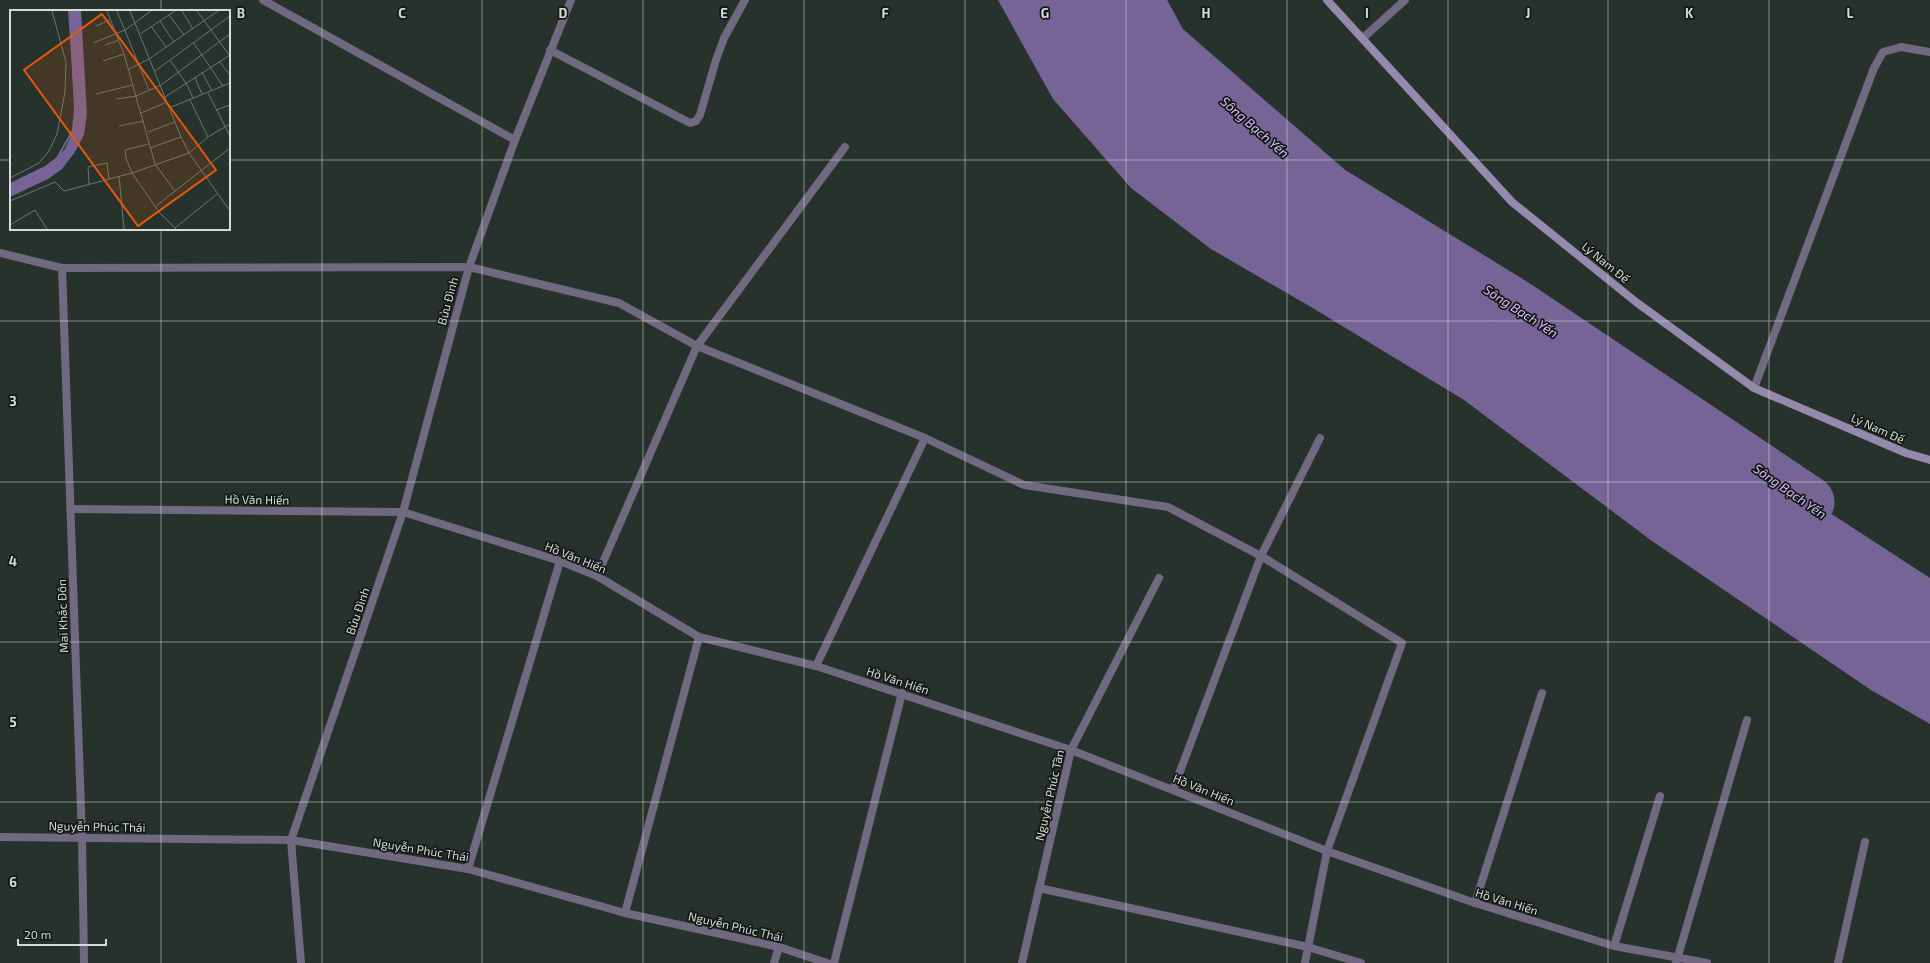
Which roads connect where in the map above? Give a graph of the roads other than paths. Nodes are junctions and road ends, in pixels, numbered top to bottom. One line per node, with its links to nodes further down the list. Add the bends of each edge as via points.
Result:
1 (263, 0): 9 (street)
2 (571, 0): 7 (street, Bửu Đình)
3 (745, 0): 7 (street, via 724,38 700,115 696,121 690,123)
4 (1328, 0): 6 (street, Lý Nam Đế)
5 (1405, 0): 6 (street)
6 (1364, 38): 15 (street, Lý Nam Đế, via 1512,202 1636,302)
7 (550, 50): 9 (street, Bửu Đình)
8 (1930, 52): 15 (street, via 1901,47 1883,52 1874,68)
9 (515, 140): 12 (street, Bửu Đình)
10 (846, 147): 14 (street)
11 (0, 253): 13 (street)
12 (469, 267): 13 (street); 14 (street, via 619,303); 20 (street, Bửu Đình)
13 (62, 268): 19 (street, Mai Khắc Đôn)
14 (697, 346): 16 (street); 23 (street)
15 (1754, 388): 18 (street, Lý Nam Đế, via 1906,453)
16 (925, 438): 21 (street, via 1024,485 1168,507); 26 (street)
17 (1320, 438): 21 (street)
18 (1930, 460)
19 (71, 509): 20 (street, Hồ Văn Hiến); 34 (street, Mai Khắc Đôn)
20 (403, 512): 22 (street, Hồ Văn Hiến); 35 (street, Bửu Đình)
21 (1261, 556): 31 (street); 37 (street, via 1402,643)
22 (560, 561): 23 (street, Hồ Văn Hiến); 38 (street)
23 (597, 576): 25 (street, Hồ Văn Hiến)
24 (1159, 578): 30 (street, Nguyễn Phúc Tần)
25 (699, 637): 26 (street, Hồ Văn Hiến); 41 (street)
26 (816, 666): 27 (street, Hồ Văn Hiến)
27 (902, 693): 30 (street, Hồ Văn Hiến); 50 (street)
28 (1542, 694): 40 (street)
29 (1748, 720): 45 (street)
30 (1071, 750): 31 (street, Hồ Văn Hiến); 39 (street, Nguyễn Phúc Tần)
31 (1173, 790): 37 (street, Hồ Văn Hiến)
32 (1660, 796): 42 (street)
33 (0, 837): 34 (street, Nguyễn Phúc Thái)
34 (82, 838): 35 (street, Nguyễn Phúc Thái); 46 (street, Mai Khắc Đôn)
35 (291, 840): 38 (street, Nguyễn Phúc Thái); 47 (street, Bửu Đình)
36 (1865, 842): 55 (street)
37 (1327, 851): 40 (street, Hồ Văn Hiến); 44 (street)
38 (468, 869): 41 (street, Nguyễn Phúc Thái)
39 (1039, 888): 44 (street); 51 (street, Nguyễn Phúc Tần)
40 (1475, 903): 42 (street, Hồ Văn Hiến)
41 (625, 913): 43 (street, Nguyễn Phúc Thái)
42 (1614, 946): 45 (street, Hồ Văn Hiến)
43 (778, 947): 48 (street); 49 (street, Nguyễn Phúc Thái)
44 (1308, 947): 52 (street); 53 (street)
45 (1677, 960): 54 (street, Hồ Văn Hiến)
46 (84, 963)
47 (301, 963)
48 (774, 963)
49 (827, 963)
50 (834, 963)
51 (1022, 963)
52 (1305, 963)
53 (1361, 963)
54 (1707, 963)
55 (1838, 963)

